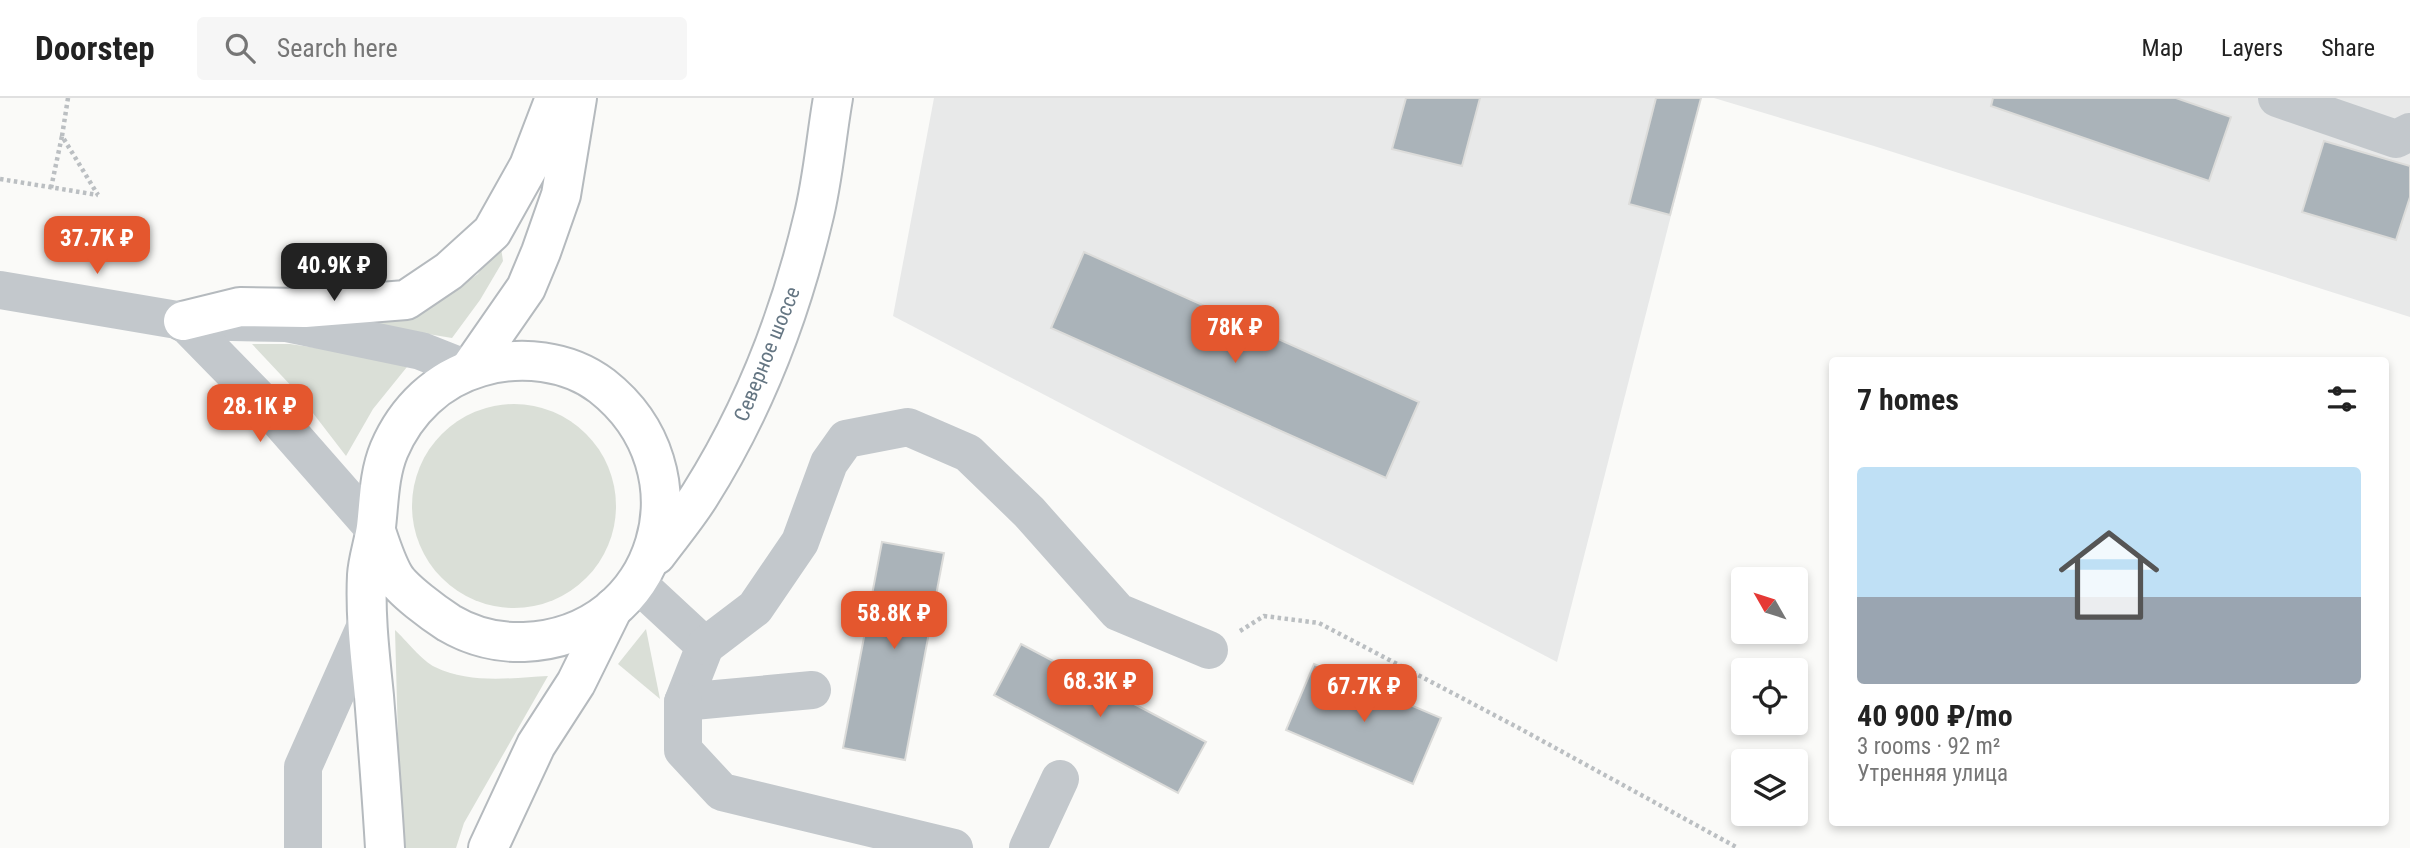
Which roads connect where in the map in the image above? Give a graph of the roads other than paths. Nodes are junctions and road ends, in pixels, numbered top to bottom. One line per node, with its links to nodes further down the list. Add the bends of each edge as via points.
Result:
1 (555, 98): 7 (main road, via 528,166 492,232 449,271 407,300 305,308 240,307)
2 (577, 98): 8 (main road, via 561,195 531,276)
3 (833, 98): 10 (main road, Северное шоссе, via 814,216 774,346 700,496)
4 (2277, 98): 5 (street, via 2396,139)
5 (2410, 132)
6 (0, 290): 7 (street)
7 (183, 321): 8 (street, via 286,323 421,351); 9 (street, via 269,409)
8 (469, 370): 9 (main road, via 429,394 398,430 382,474); 10 (main road, via 495,362 548,363 598,383 636,420 650,443 662,495 654,548)
9 (376, 531): 10 (main road, via 395,579 435,614 484,638 512,643 566,635 591,624); 11 (main road, via 367,573)
10 (625, 595): 12 (street); 19 (main road, via 536,746)
11 (367, 623): 17 (street, via 303,767); 18 (main road)
12 (705, 646): 13 (street, via 755,608 800,542 829,463 846,439 908,427 968,453 1029,512 1118,612); 15 (street)
13 (1209, 650)
14 (812, 690): 15 (street)
15 (683, 702): 20 (street, via 683,750 722,792)
16 (1060, 779): 21 (street)
17 (303, 848)
18 (385, 848)
19 (488, 848)
20 (954, 848)
21 (1028, 848)

